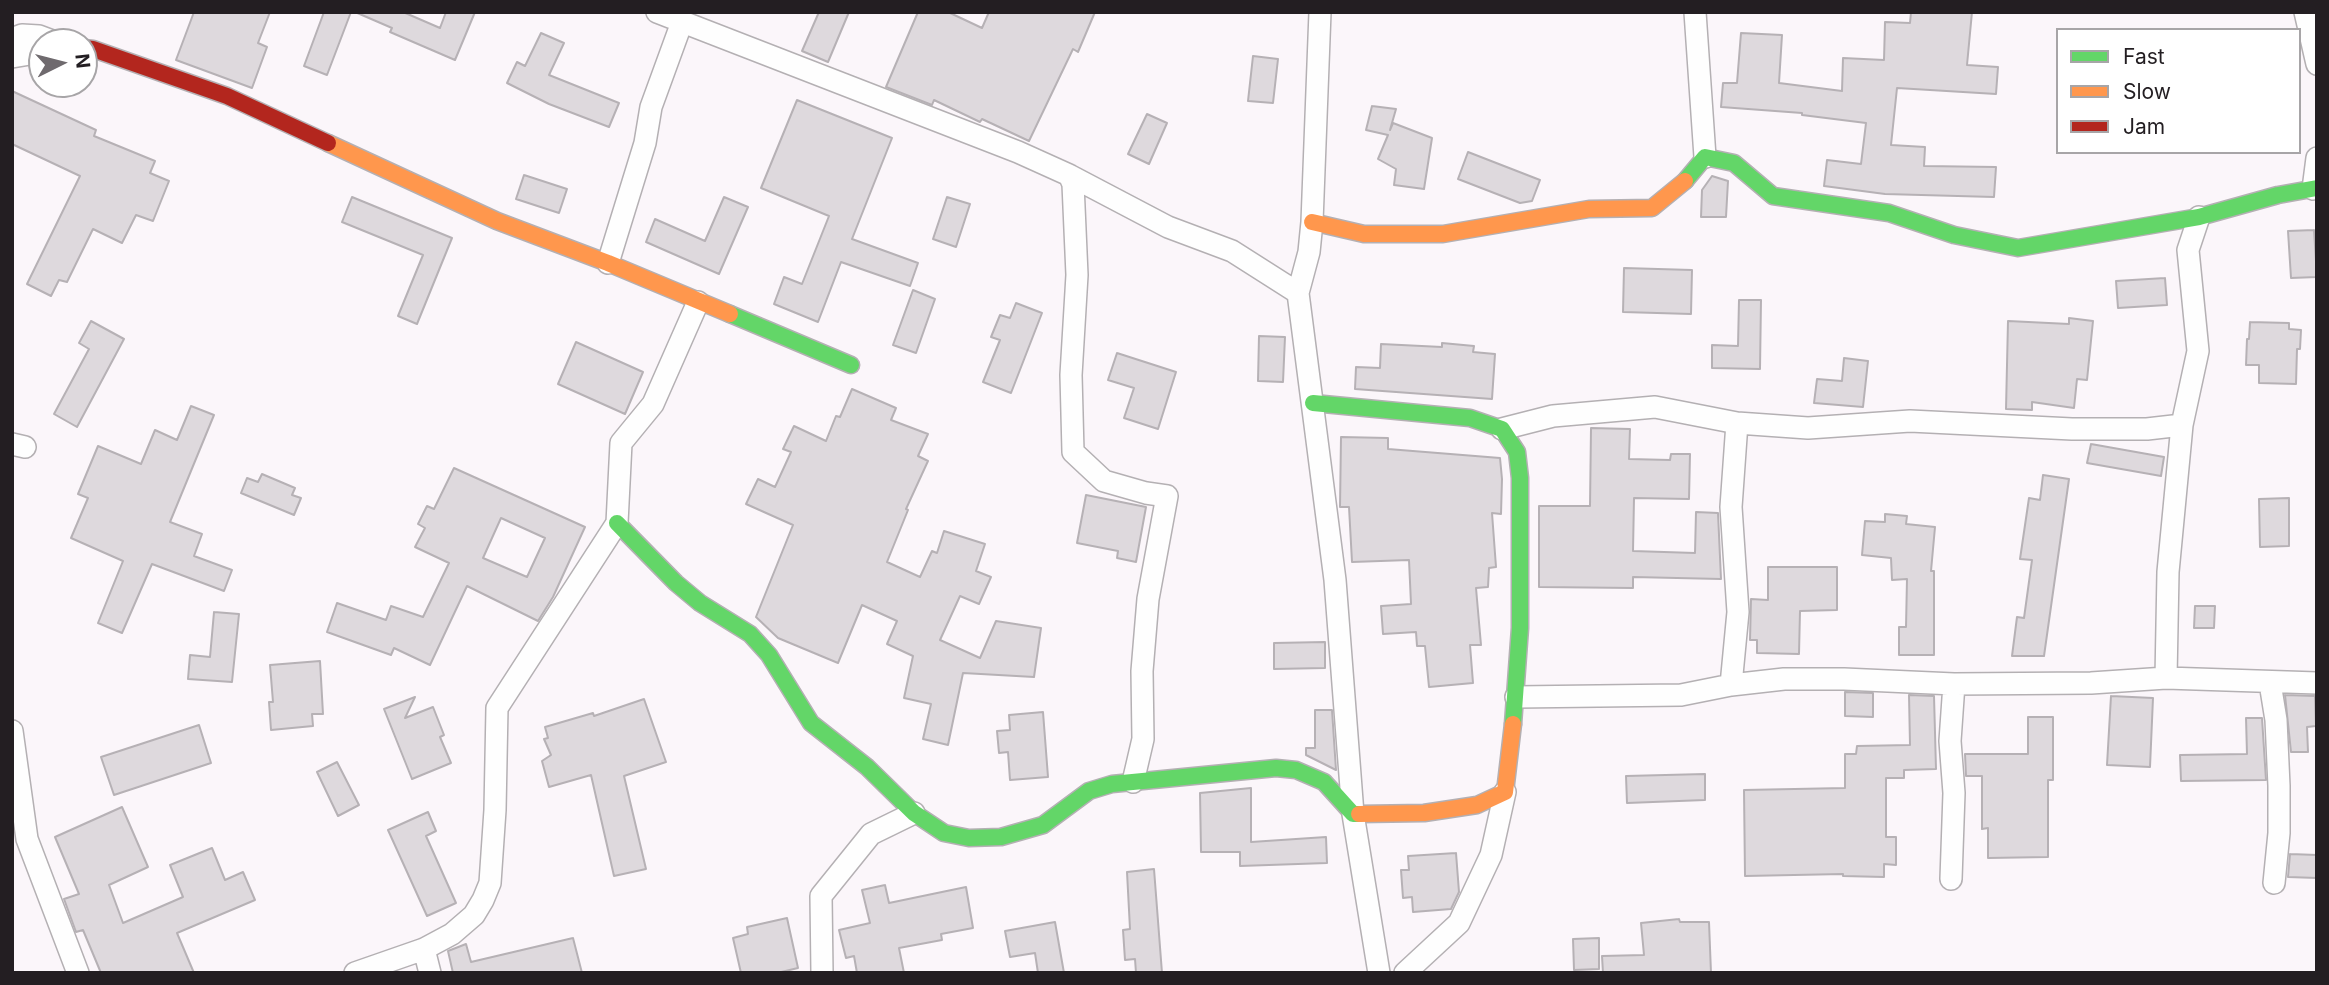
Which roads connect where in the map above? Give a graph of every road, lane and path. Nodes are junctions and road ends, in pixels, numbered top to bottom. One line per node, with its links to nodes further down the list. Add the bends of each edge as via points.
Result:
1 (657, 12): 5 (street)
2 (1320, 12): 13 (street)
3 (1695, 12): 8 (street)
4 (2305, 12): 7 (street)
5 (682, 22): 10 (street); 14 (street, via 651,107 645,142)
6 (98, 51): 14 (street, via 227,96 497,221)
7 (2317, 64)
8 (1705, 157): 12 (street, via 1734,163 1773,196 1889,213 1954,235 2018,248); 13 (street, via 1689,178 1652,208 1588,209 1443,234 1364,234)
9 (2317, 158): 11 (street)
10 (1069, 175): 15 (street, via 1168,227 1232,251); 30 (street, via 1077,275 1071,375 1073,452 1104,481 1167,496 1148,599 1143,739)
11 (2315, 188): 12 (street)
12 (2199, 217): 20 (street, via 2188,250 2198,351)
13 (1312, 222): 15 (street)
14 (608, 263): 16 (street)
15 (1298, 293): 18 (street)
16 (698, 302): 17 (street); 22 (street, via 653,404 621,443)
17 (852, 365)
18 (1313, 403): 21 (street, via 1470,418); 33 (street, via 1335,580)
19 (1737, 424): 20 (street, via 1808,428 1910,421 2072,429); 21 (street, via 1655,407 1553,416); 27 (street, via 1731,507 1738,611)
20 (2182, 425): 23 (street, via 2168,572)
21 (1502, 429): 28 (street, via 1517,452 1520,478)
22 (617, 523): 32 (street, via 692,597 750,634 769,655 811,723 867,767); 36 (street, via 498,708 490,883 483,900 460,928)
23 (2166, 678): 24 (street); 26 (street)
24 (2270, 683): 25 (street); 35 (street, via 2277,720 2279,786)
25 (2317, 683)
26 (1954, 684): 27 (street, via 1784,679); 34 (street)
27 (1731, 685): 28 (street, via 1681,695)
28 (1516, 697): 31 (street)
29 (12, 731): 37 (street, via 27,839)
30 (1133, 782): 32 (street, via 1090,791 1042,825 1000,837 944,833); 33 (street, via 1296,769 1324,782)
31 (1505, 792): 33 (street, via 1476,805 1424,813); 42 (street, via 1491,855 1459,923)
32 (914, 813): 40 (street, via 871,834 821,896)
33 (1353, 814): 41 (street)
34 (1951, 879)
35 (2274, 883)
36 (424, 950): 38 (street); 39 (street)
37 (78, 973)
38 (355, 973)
39 (430, 973)
40 (822, 973)
41 (1378, 973)
42 (1405, 973)

